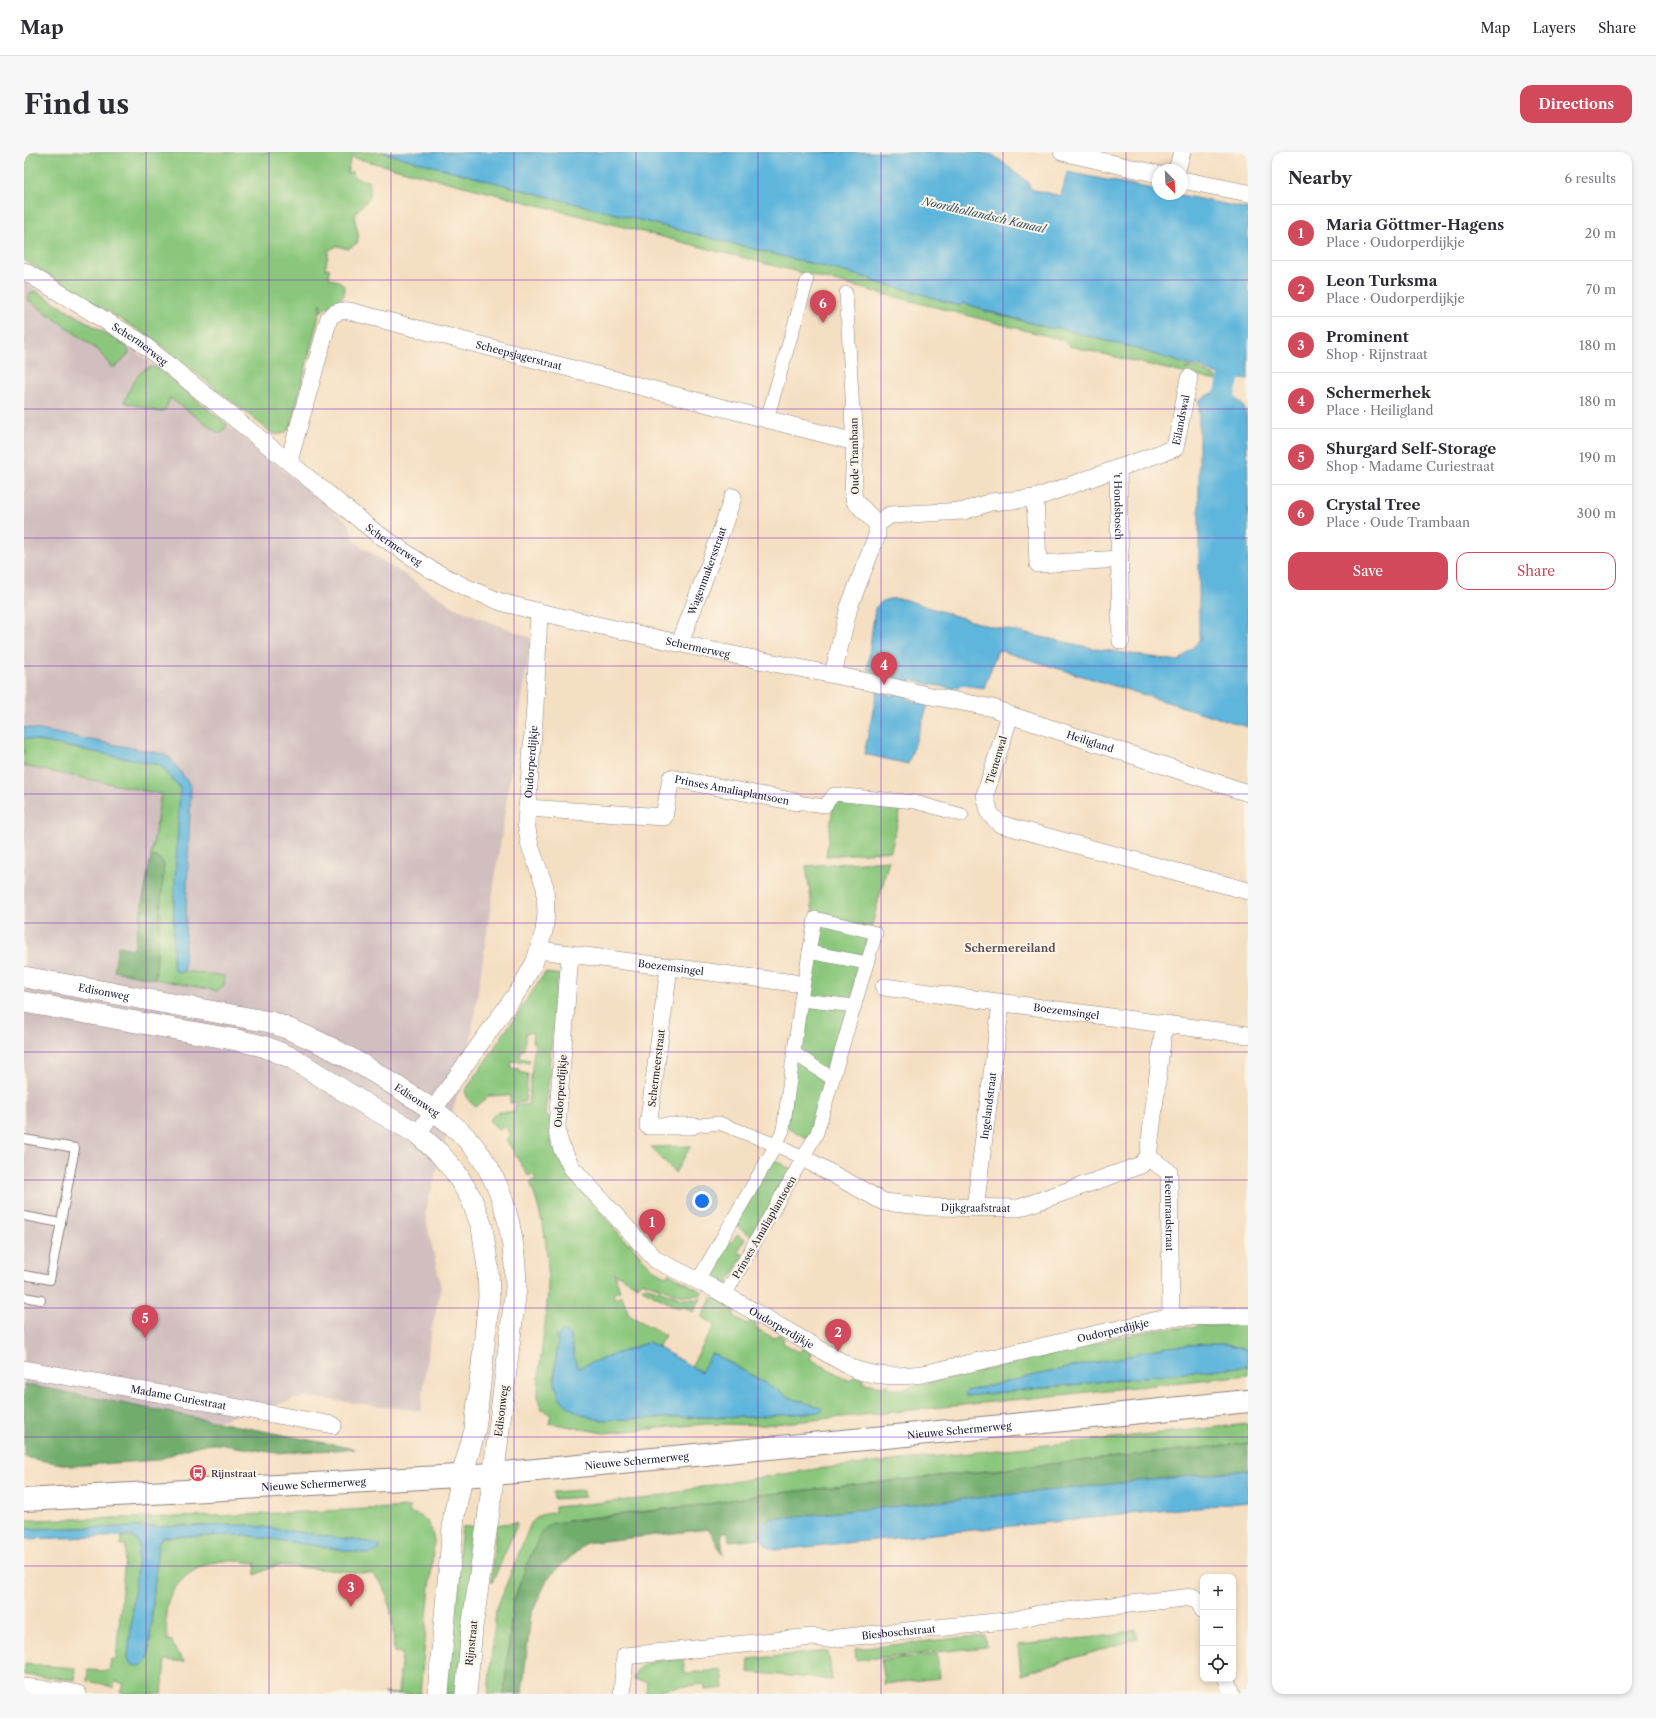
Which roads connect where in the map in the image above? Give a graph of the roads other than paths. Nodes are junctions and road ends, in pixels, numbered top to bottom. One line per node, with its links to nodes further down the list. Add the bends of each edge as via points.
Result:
1 (1062, 152): 4 (street)
2 (1182, 152): 3 (street)
3 (1179, 164)
4 (1152, 173)
5 (1188, 181): 6 (street)
6 (1248, 193)
7 (24, 271): 14 (street, Schermerweg, via 139,341)
8 (807, 281): 12 (street)
9 (846, 293): 11 (street, Oude Trambaan)
10 (1189, 378): 15 (street, Eilandswal, via 1175,448)
11 (853, 412): 13 (street, Oude Trambaan)
12 (767, 419): 13 (street, Scheepsjagerstraat); 14 (street, Scheepsjagerstraat, via 561,364 341,310 334,312 329,318)
13 (855, 442): 18 (street, Oude Trambaan, via 853,494 855,501)
14 (289, 461): 20 (street, Schermerweg, via 375,532 430,569 494,599)
15 (1118, 468): 17 (street, 't Hondsbosch); 19 (street, 't Hondsbosch)
16 (733, 497): 22 (street, Wagenmakersstraat)
17 (1035, 498): 18 (street, 't Hondsbosch, via 991,502 964,511 890,514); 19 (street, via 1038,564)
18 (876, 524): 23 (street, via 877,535 849,607)
19 (1120, 559): 21 (street, 't Hondsbosch)
20 (539, 612): 22 (street, Schermerweg); 27 (street, Oudorperdijkje)
21 (1121, 641)
22 (680, 643): 23 (street, Schermerweg)
23 (833, 674): 24 (street, Heiligland, via 993,708)
24 (1010, 715): 25 (street, Heiligland); 29 (street, Tienenwal, via 985,795 990,814 1000,824)
25 (1248, 792)
26 (796, 802): 27 (street, Prinses Amaliaplantsoen, via 671,778 664,818); 28 (street, Prinses Amaliaplantsoen, via 825,806 834,794 915,802)
27 (527, 808): 30 (street, Oudorperdijkje, via 527,835 542,877 546,898 544,931)
28 (962, 815)
29 (1248, 891)
30 (539, 950): 32 (street, Boezemsingel); 47 (street, Oudorperdijkje, via 521,987)
31 (809, 952): 33 (street); 33 (street, Prinses Amaliaplantsoen, via 815,918 876,933); 37 (street)
32 (570, 954): 34 (street, Boezemsingel); 58 (street, Oudorperdijkje, via 557,1126 562,1149 572,1168 656,1260)
33 (867, 963): 36 (street, Prinses Amaliaplantsoen)
34 (669, 968): 37 (street, Boezemsingel); 48 (street, Schermeerstraat, via 648,1126)
35 (27, 978): 40 (street, Edisonweg); 47 (street, Edisonweg, via 270,1022 321,1042 366,1066)
36 (862, 983): 38 (street); 42 (street, Prinses Amaliaplantsoen)
37 (799, 984): 39 (street)
38 (884, 987): 41 (street, Boezemsingel)
39 (801, 1000): 42 (street); 45 (street)
40 (24, 1002): 49 (street, Edisonweg, via 263,1046 292,1058)
41 (1001, 1004): 43 (street, Boezemsingel); 54 (street, Ingelandstraat)
42 (855, 1006): 46 (street, Prinses Amaliaplantsoen)
43 (1164, 1025): 44 (street, Boezemsingel); 52 (street)
44 (1248, 1035)
45 (794, 1053): 46 (street); 51 (street, via 783,1130)
46 (833, 1079): 53 (street, Prinses Amaliaplantsoen, via 817,1133)
47 (433, 1111): 49 (street, Oudorperdijkje); 67 (street, Edisonweg, via 472,1144 486,1164 503,1201 515,1251 516,1288)
48 (692, 1126): 51 (street, via 719,1123)
49 (418, 1134): 68 (street, Edisonweg, via 447,1162 464,1186 476,1211 486,1248 488,1297 482,1365 475,1430)
50 (24, 1139): 56 (lane, via 75,1148)
51 (776, 1145): 53 (street); 58 (street)
52 (1148, 1157): 54 (street, Dijkgraafstraat, via 1141,1165 1019,1208); 63 (street, Heemraadstraat, via 1169,1172)
53 (803, 1158): 54 (street, Dijkgraafstraat, via 884,1202); 59 (street, Prinses Amaliaplantsoen)
54 (975, 1208)
55 (24, 1216): 56 (lane)
56 (61, 1223): 57 (lane, via 50,1280)
57 (24, 1275)
58 (698, 1280): 59 (street, Oudorperdijkje)
59 (725, 1295): 63 (street, Oudorperdijkje, via 854,1369 867,1374 903,1377)
60 (24, 1297): 61 (lane)
61 (41, 1300)
62 (1248, 1316): 63 (street, Oudorperdijkje)
63 (1171, 1317)
64 (24, 1369): 66 (street, Madame Curiestraat)
65 (1248, 1401): 67 (main road, Nieuwe Schermerweg)
66 (333, 1425)
67 (494, 1474): 68 (main road, Nieuwe Schermerweg); 75 (street, Rijnstraat, via 472,1628)
68 (462, 1476): 69 (main road, Nieuwe Schermerweg); 74 (street, via 454,1516)
69 (24, 1500)
70 (1200, 1602): 76 (street, Biesboschstraat, via 1193,1597 1039,1614 1015,1620 625,1656)
71 (1228, 1682): 77 (street)
72 (24, 1687): 73 (street)
73 (78, 1694)
74 (438, 1694)
75 (466, 1694)
76 (622, 1694)
77 (1232, 1694)

